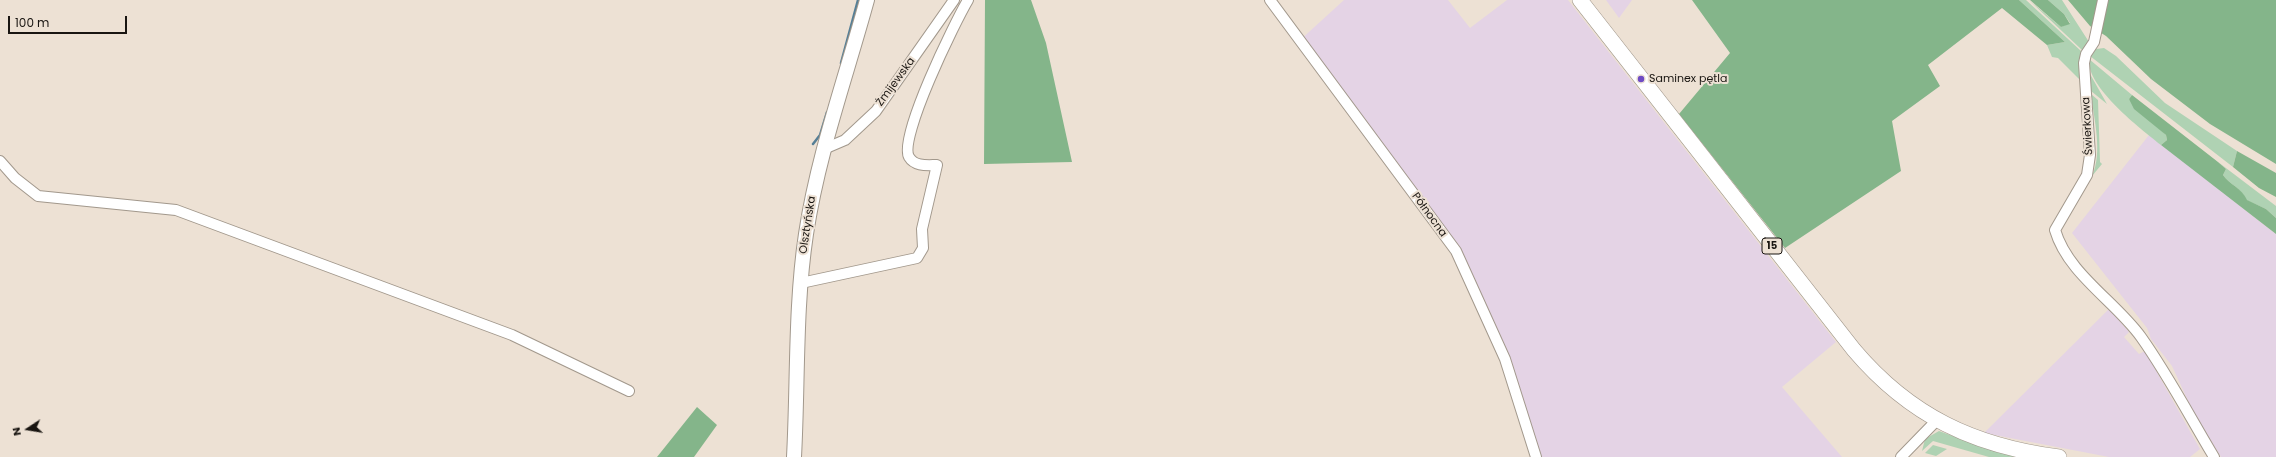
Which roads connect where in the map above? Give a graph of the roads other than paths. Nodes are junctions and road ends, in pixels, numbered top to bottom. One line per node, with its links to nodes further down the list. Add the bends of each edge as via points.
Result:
1 (867, 0): 7 (street, Olsztyńska)
2 (954, 0): 7 (street, Żmijewska, via 876,111 845,140)
3 (968, 0): 9 (street, via 930,76 907,152 910,159 918,164 937,165 922,229 923,248 917,258)
4 (1270, 0): 13 (street, Północna, via 1456,252 1506,359)
5 (1580, 0): 11 (main road, 15, via 1854,350 1893,390)
6 (2103, 0): 16 (street, Świerkowa, via 2094,42 2086,54 2084,63 2090,155 2087,175 2055,230 2058,241 2084,276 2114,305 2140,336)
7 (824, 149): 9 (street, Olsztyńska, via 808,220)
8 (0, 161): 10 (street, via 15,178 38,196 176,210 512,335)
9 (801, 283): 12 (street, Olsztyńska)
10 (630, 391)
11 (1937, 420): 14 (street); 15 (main road, 15, via 1976,439 1999,446)
12 (794, 457)
13 (1536, 457)
14 (1902, 457)
15 (2059, 457)
16 (2214, 457)

